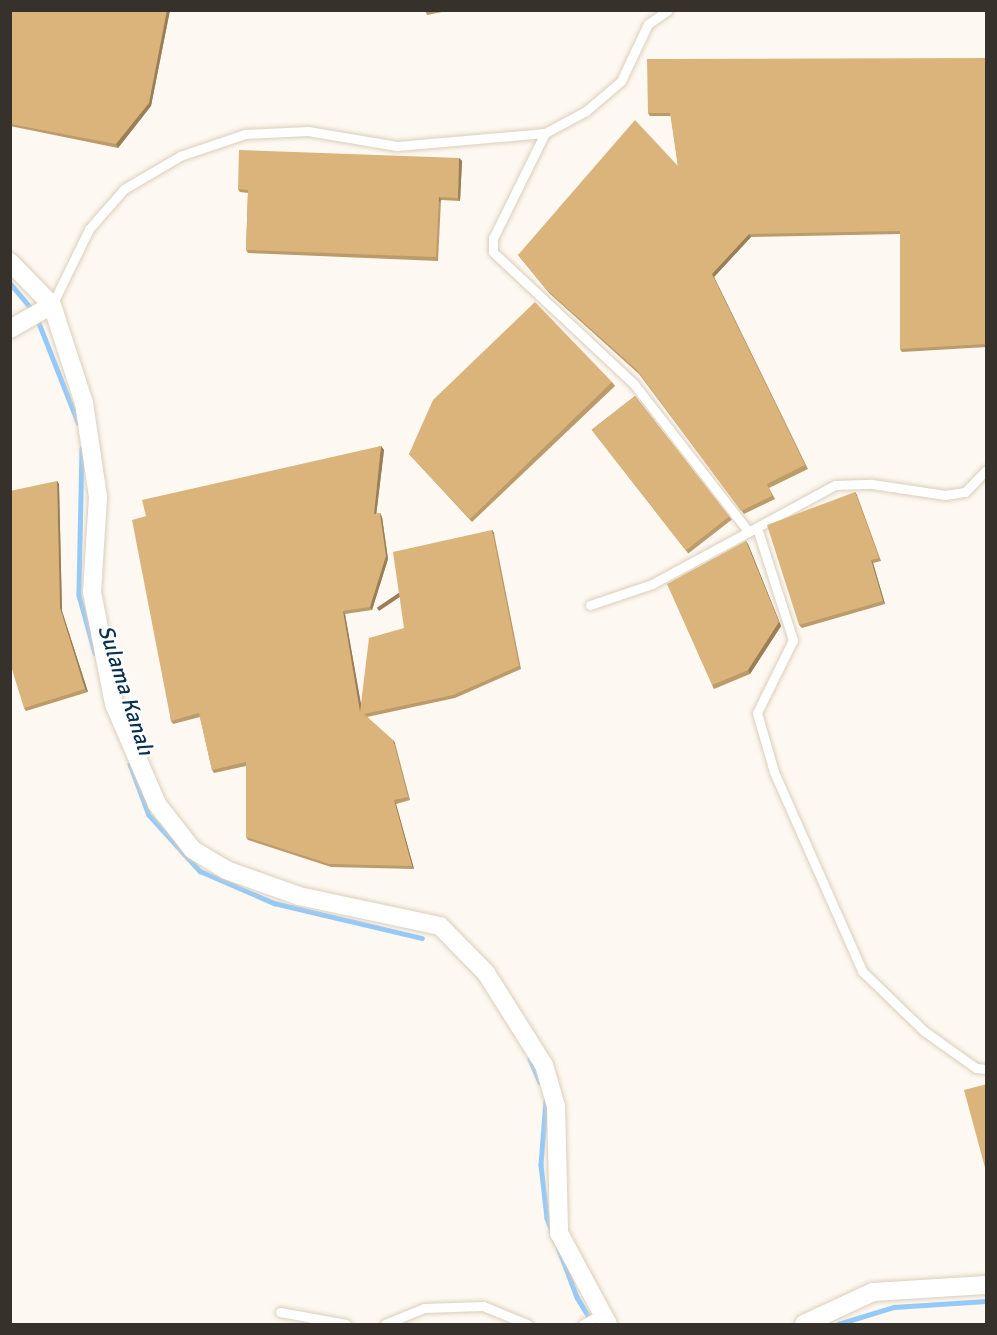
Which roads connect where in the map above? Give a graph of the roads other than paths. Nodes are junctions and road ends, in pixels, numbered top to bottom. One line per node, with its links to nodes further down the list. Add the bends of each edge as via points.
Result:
1 (668, 10): 2 (lane, via 648,24 621,81 586,111)
2 (545, 133): 4 (lane, via 397,146 308,131 245,134 180,156 117,197 89,229); 7 (lane, via 494,238 493,252 634,384)
3 (10, 262): 4 (street)
4 (52, 305): 5 (street); 12 (street, via 92,448 98,497 92,592 114,704 157,804 193,850 226,870 299,896 440,926 486,973 544,1065 556,1106 559,1233)
5 (19, 326)
6 (987, 470): 7 (lane, via 965,492 945,495 872,484 835,485)
7 (753, 530): 8 (lane, via 652,584); 9 (lane, via 793,640 757,713 774,772 862,971 924,1031 976,1068)
8 (590, 605)
9 (987, 1069)
10 (987, 1285): 17 (street, via 873,1292)
11 (280, 1312): 13 (lane)
12 (605, 1319): 16 (lane)
13 (346, 1324)
14 (385, 1324): 15 (lane, via 424,1308 483,1306)
15 (527, 1324)
16 (582, 1324)
17 (804, 1324)

